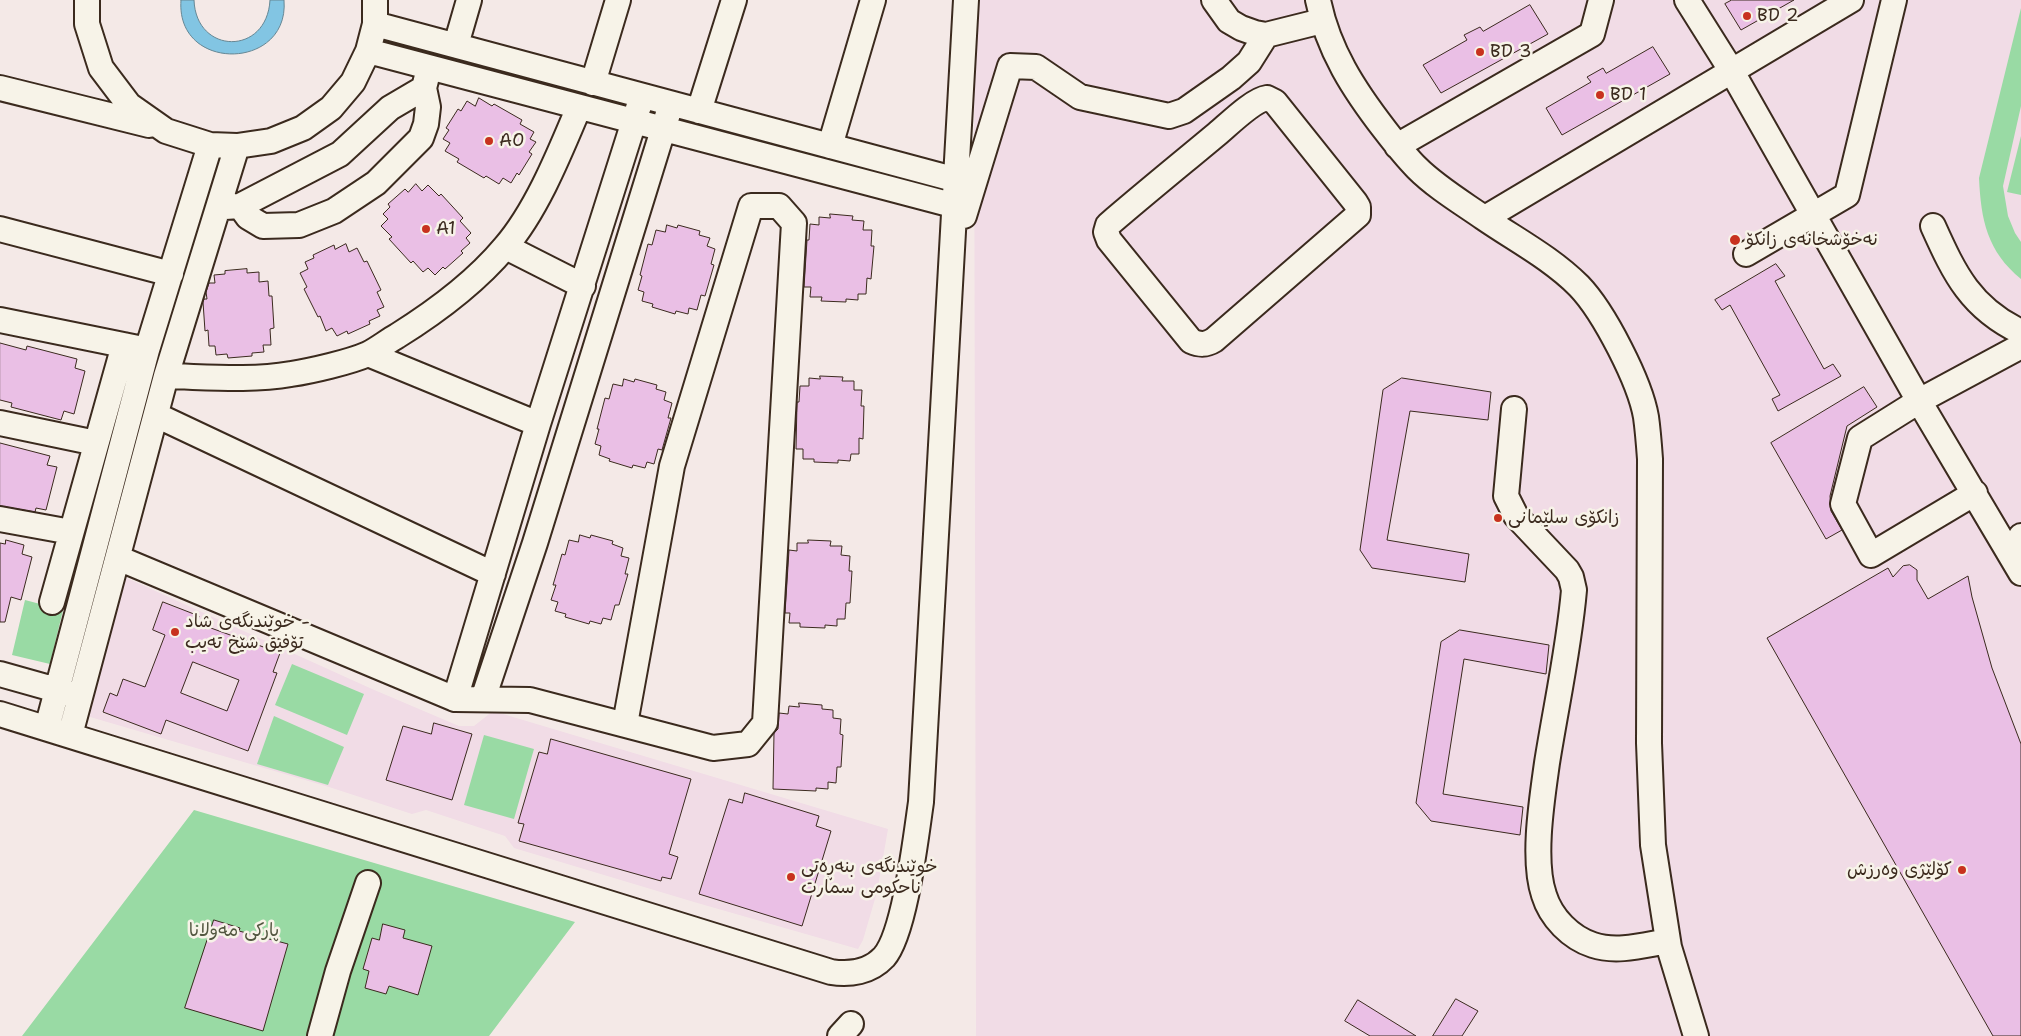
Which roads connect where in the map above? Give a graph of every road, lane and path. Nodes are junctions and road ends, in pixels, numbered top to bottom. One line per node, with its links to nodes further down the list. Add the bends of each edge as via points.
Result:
1 (87, 0): 28 (street, via 87,24 101,68 129,105)
2 (375, 0): 14 (street)
3 (470, 0): 16 (street)
4 (618, 0): 20 (street)
5 (734, 0): 25 (street)
6 (873, 0): 32 (street)
7 (966, 0): 36 (street)
8 (1214, 0): 15 (street, via 1234,24 1248,31)
9 (1601, 0): 34 (street, via 1592,34)
10 (1687, 0): 18 (street)
11 (1851, 0): 18 (street)
12 (1894, 0): 40 (street, via 1847,195)
13 (1320, 11): 15 (street); 34 (street, via 1352,85)
14 (376, 24): 16 (street); 17 (street)
15 (1266, 34): 26 (street, via 1250,62 1207,96)
16 (456, 46): 20 (street)
17 (368, 51): 19 (street); 31 (street, via 353,82 331,108 303,128 271,141)
18 (1731, 70): 40 (street); 41 (street)
19 (427, 78): 24 (street); 39 (street, via 340,154); 39 (street, via 428,107 421,138 376,183 334,211 299,225 263,226)
20 (593, 82): 22 (street)
21 (0, 88): 28 (street)
22 (642, 96): 23 (street); 27 (street)
23 (671, 104): 25 (street); 29 (street)
24 (580, 107): 27 (street); 44 (street, via 530,211)
25 (698, 111): 32 (street)
26 (1176, 115): 33 (street); 45 (street, via 1080,97 1036,67 1010,66)
27 (634, 124): 29 (street); 48 (street)
28 (163, 129): 30 (street)
29 (663, 131): 37 (street); 67 (street)
30 (210, 145): 31 (street); 47 (street)
31 (237, 146): 39 (street)
32 (830, 146): 35 (street)
33 (1202, 146): 33 (street, via 1258,101 1267,98 1355,202 1358,211 1356,219 1214,340 1203,345 1191,341 1109,240 1106,232 1108,225)
34 (1398, 146): 41 (street, via 1417,168)
35 (892, 163): 36 (street); 37 (street)
36 (957, 180): 38 (street)
37 (886, 188): 38 (street)
38 (956, 206): 45 (street)
39 (229, 207): 55 (street)
40 (1814, 215): 46 (street); 56 (street)
41 (1485, 218): 82 (street, via 1564,272 1595,304 1628,368 1646,416 1650,459 1650,795 1653,845)
42 (1933, 226): 50 (street, via 1951,267 1976,301)
43 (0, 229): 47 (street)
44 (506, 247): 48 (street); 54 (street, via 436,312)
45 (953, 250): 80 (street, via 921,802 897,930 884,957 870,968 851,973 831,972)
46 (1746, 254)
47 (171, 274): 53 (street)
48 (583, 286): 60 (street)
49 (0, 320): 51 (street)
50 (2021, 332)
51 (124, 346): 53 (street); 61 (street)
52 (2021, 346): 56 (street)
53 (147, 350): 73 (street)
54 (368, 354): 55 (street, via 292,374); 60 (street)
55 (166, 376): 58 (street)
56 (1920, 401): 62 (street); 62 (street, via 1860,438 1844,504 1871,555)
57 (1514, 410): 82 (street, via 1506,496 1516,516 1568,570 1574,590 1543,791 1539,836 1544,895 1560,922 1586,943 1619,948)
58 (156, 415): 68 (street); 70 (street)
59 (0, 423): 61 (street)
60 (538, 424): 65 (street)
61 (96, 444): 64 (street)
62 (1975, 493): 69 (street)
63 (0, 519): 64 (street)
64 (71, 532): 71 (street)
65 (506, 532): 67 (street); 70 (street)
66 (2021, 536): 69 (street)
67 (535, 543): 76 (street)
68 (118, 558): 74 (street); 75 (street)
69 (2019, 570)
70 (493, 574): 75 (street)
71 (52, 602)
72 (0, 674): 73 (street)
73 (57, 690): 74 (street); 79 (street)
74 (80, 696): 80 (street)
75 (455, 699): 76 (street)
76 (483, 699): 78 (street, via 530,700)
77 (0, 714): 79 (street)
78 (625, 724): 78 (street, via 713,748 748,744 765,723 794,222 779,206 752,206 672,466)
79 (47, 728): 80 (street)
80 (70, 735)
81 (368, 883): 83 (street)
82 (1668, 941): 84 (street)
83 (320, 1036)
84 (1696, 1036)

